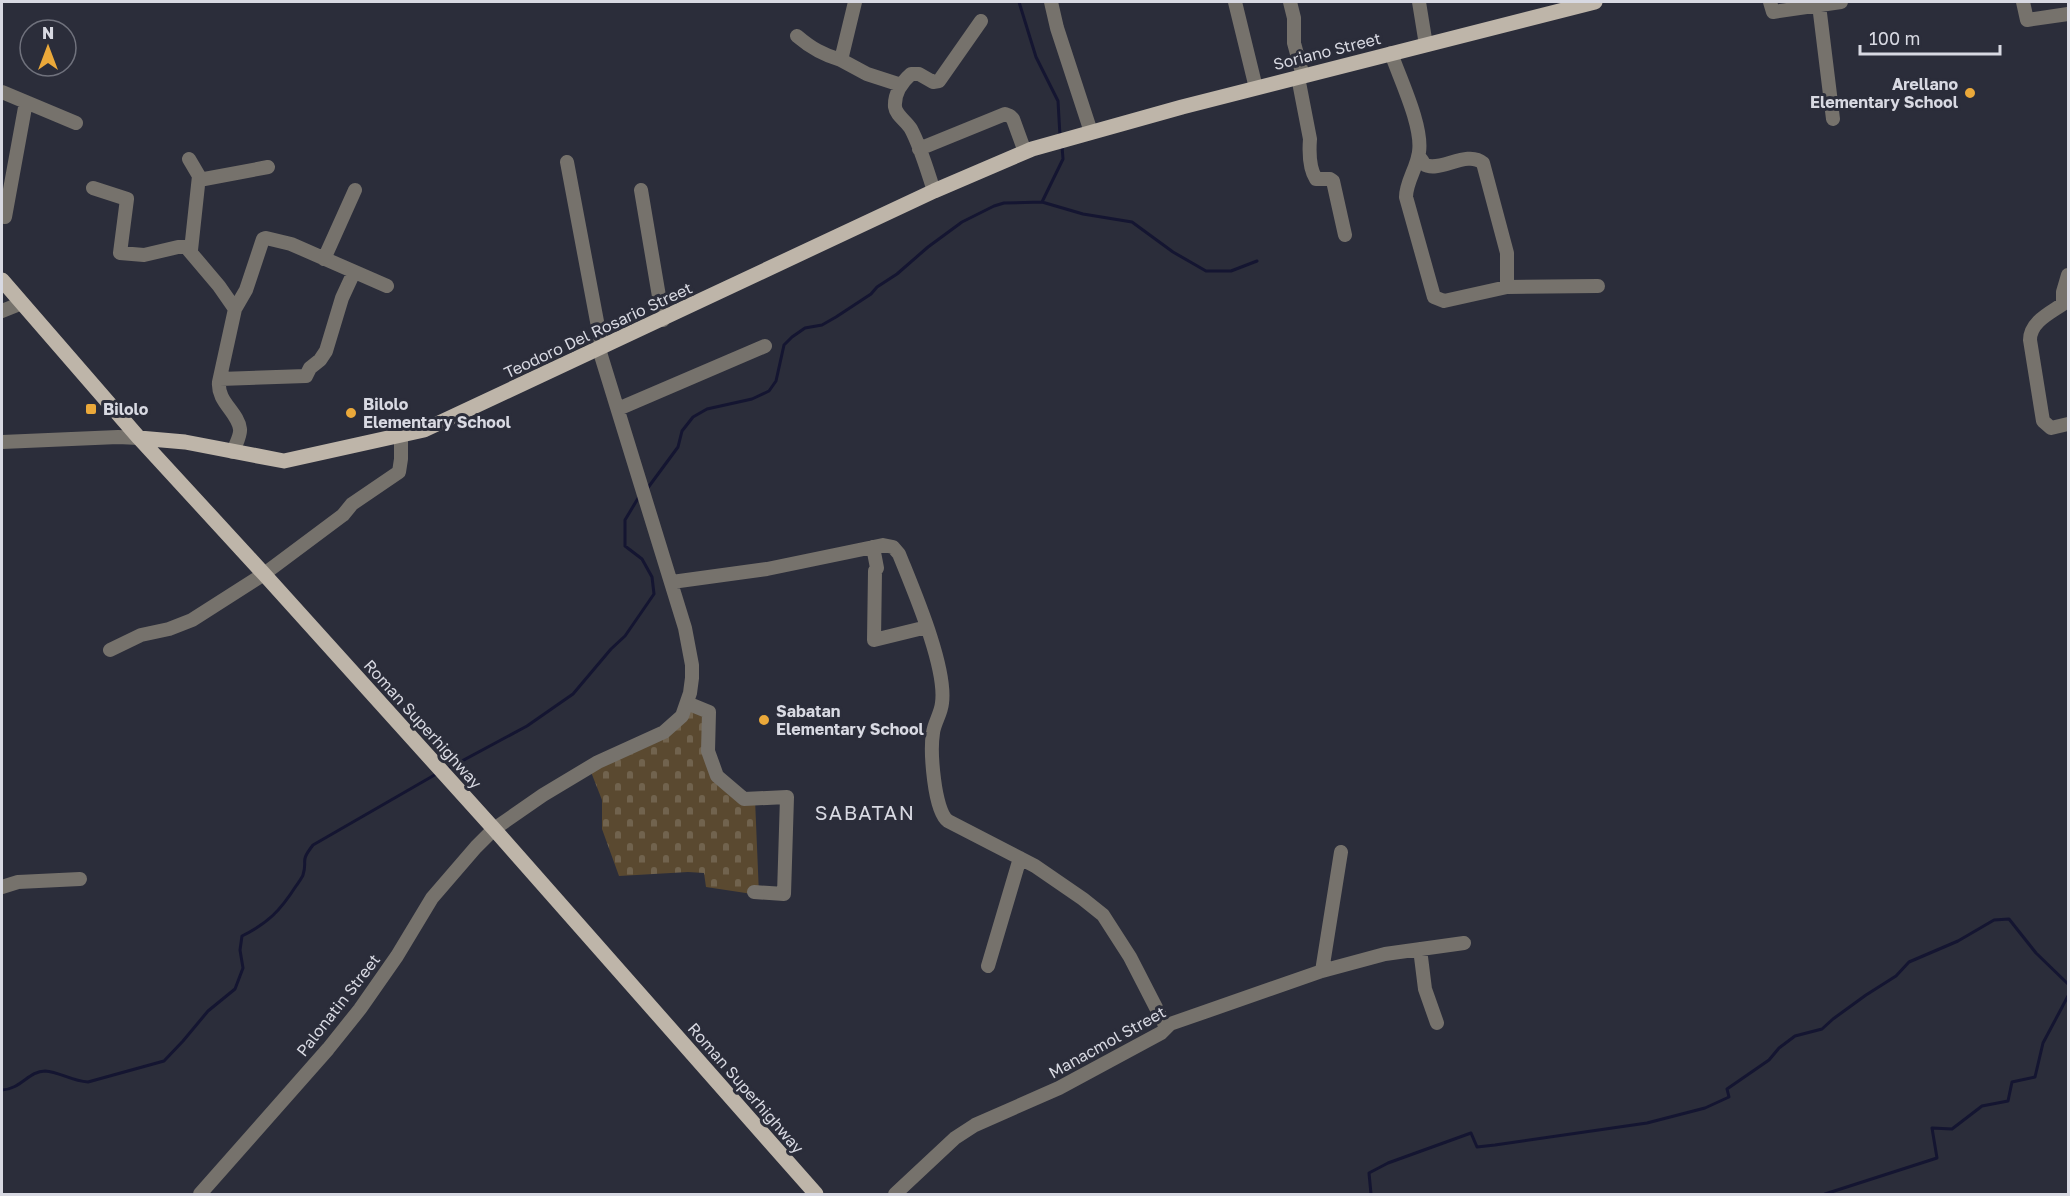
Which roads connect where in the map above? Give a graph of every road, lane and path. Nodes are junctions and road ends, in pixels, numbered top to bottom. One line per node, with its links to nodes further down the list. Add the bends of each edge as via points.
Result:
1 (855, 2): 16 (street)
2 (1051, 2): 24 (street)
3 (1235, 2): 19 (street)
4 (1290, 2): 17 (street)
5 (1419, 2): 14 (street)
6 (1595, 2): 14 (main road, Soriano Street)
7 (1770, 2): 10 (street, via 1773,12)
8 (1841, 2): 10 (street)
9 (2023, 2): 11 (street, via 2027,20)
10 (1819, 5): 22 (street)
11 (2068, 14)
12 (981, 21): 18 (street, via 939,81 913,74)
13 (797, 36): 16 (street, via 810,48)
14 (1426, 45): 15 (main road, Soriano Street)
15 (1391, 53): 17 (main road, Soriano Street); 28 (street, via 1418,132)
16 (841, 60): 18 (street)
17 (1301, 77): 19 (main road, Soriano Street); 38 (street, via 1313,174 1316,179 1333,181)
18 (901, 85): 26 (street, via 895,108 908,124)
19 (1256, 88): 24 (main road, Soriano Street)
20 (2, 92): 21 (street)
21 (26, 102): 23 (street); 37 (street)
22 (1833, 119)
23 (76, 123)
24 (1091, 132): 25 (main road, Soriano Street)
25 (1052, 142): 27 (main road, Teodoro Del Rosario Street)
26 (919, 149): 27 (street, via 1005,114 1013,119); 36 (street)
27 (1025, 152): 36 (main road, Teodoro Del Rosario Street)
28 (1418, 156): 46 (street, via 1431,166 1470,159 1483,164 1507,253); 46 (street, via 1406,197 1432,295 1444,301)
29 (189, 159): 32 (street)
30 (567, 162): 53 (street)
31 (268, 167): 32 (street)
32 (199, 180): 39 (street)
33 (93, 188): 39 (street, via 127,199 120,253 144,255 181,247)
34 (354, 190): 40 (street)
35 (641, 190): 51 (street)
36 (934, 191): 51 (main road, Teodoro Del Rosario Street)
37 (5, 217)
38 (1346, 234)
39 (191, 250): 49 (street)
40 (324, 259): 41 (street); 49 (street, via 291,244 264,238)
41 (354, 272): 45 (street); 54 (street, via 326,351 306,375)
42 (2068, 275): 48 (street, via 2063,292)
43 (2, 280): 47 (main road, Roman Superhighway)
44 (1598, 285): 46 (street)
45 (387, 286)
46 (1507, 287)
47 (22, 303): 50 (street); 58 (main road, Roman Superhighway)
48 (2066, 305): 56 (street, via 2035,325 2030,340 2043,421 2051,428)
49 (235, 309): 54 (street)
50 (2, 310)
51 (663, 320): 53 (main road, Teodoro Del Rosario Street)
52 (765, 346): 55 (street)
53 (601, 348): 55 (street); 57 (main road, Teodoro Del Rosario Street, via 432,427)
54 (220, 379): 60 (street, via 220,394 240,428)
55 (618, 409): 63 (street)
56 (2068, 424)
57 (400, 435): 60 (main road, Teodoro Del Rosario Street, via 284,461); 62 (street, via 399,472)
58 (139, 438): 59 (street); 60 (main road, Teodoro Del Rosario Street); 62 (main road, Roman Superhighway)
59 (2, 442)
60 (233, 452)
61 (873, 547): 63 (street, via 767,569); 64 (street, via 886,545 898,551); 64 (street, via 877,568 874,640)
62 (264, 574): 65 (street, via 192,620 141,634); 67 (main road, Roman Superhighway)
63 (672, 582): 66 (street, via 692,665)
64 (927, 627): 69 (street, via 943,701 932,744 942,816)
65 (110, 650)
66 (687, 704): 67 (street, Palonatin Street, via 682,716 664,732 587,768); 72 (street, via 709,712 708,751 717,776 744,799 787,797 784,894)
67 (494, 829): 79 (street, Palonatin Street, via 443,883 384,975 328,1049); 80 (main road, Roman Superhighway)
68 (1341, 852): 76 (street)
69 (1020, 858): 75 (street); 78 (street, via 1103,915 1130,957)
70 (80, 879): 71 (street, via 18,882)
71 (2, 887)
72 (754, 892)
73 (1464, 943): 74 (street, Manacmol Street)
74 (1420, 949): 76 (street, Manacmol Street); 77 (street, via 1425,989)
75 (988, 966)
76 (1322, 971): 78 (street, Manacmol Street)
77 (1437, 1023)
78 (1166, 1028): 81 (street, Manacmol Street, via 1059,1088 975,1125 955,1138)
79 (200, 1194)
80 (816, 1194)
81 (896, 1194)

